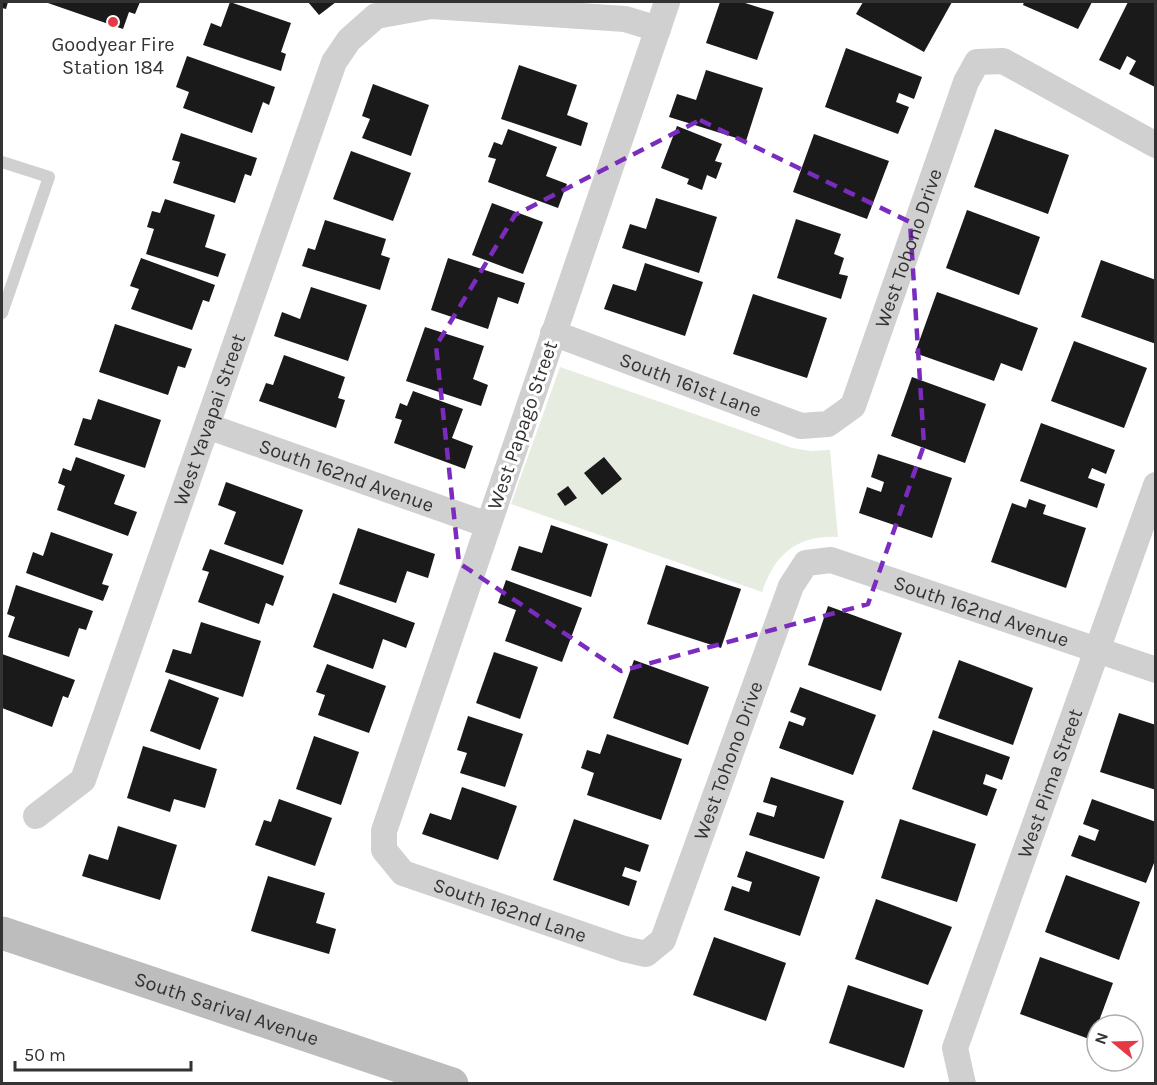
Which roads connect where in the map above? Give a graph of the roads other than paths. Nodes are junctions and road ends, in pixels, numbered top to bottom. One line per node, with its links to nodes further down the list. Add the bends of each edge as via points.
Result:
1 (667, 2): 2 (street, West Papago Street)
2 (658, 29): 6 (street, West Papago Street); 8 (street, West Yavapai Street, via 625,19 431,6 376,16 349,40 334,62)
3 (1155, 145): 7 (street, West Tohono Drive, via 1003,61 977,62 966,82 853,406)
4 (2, 162): 5 (lane, via 49,177)
5 (2, 313)
6 (554, 333): 7 (street, South 161st Lane, via 801,426); 10 (street, West Papago Street)
7 (828, 424)
8 (207, 426): 10 (street, South 162nd Avenue); 14 (street, West Yavapai Street, via 83,780)
9 (1155, 485): 12 (street, West Pima Street)
10 (488, 525): 15 (street, West Papago Street, via 384,831)
11 (806, 562): 12 (street, South 162nd Avenue, via 831,560); 17 (street, West Tohono Drive, via 791,586 663,940)
12 (1098, 650): 13 (street, South 162nd Avenue); 19 (street, West Pima Street, via 955,1048)
13 (1155, 670)
14 (36, 816)
15 (384, 850): 17 (street, South 162nd Lane, via 403,873)
16 (2, 933): 18 (main road, South Sarival Avenue)
17 (646, 954)
18 (452, 1083)
19 (963, 1083)

